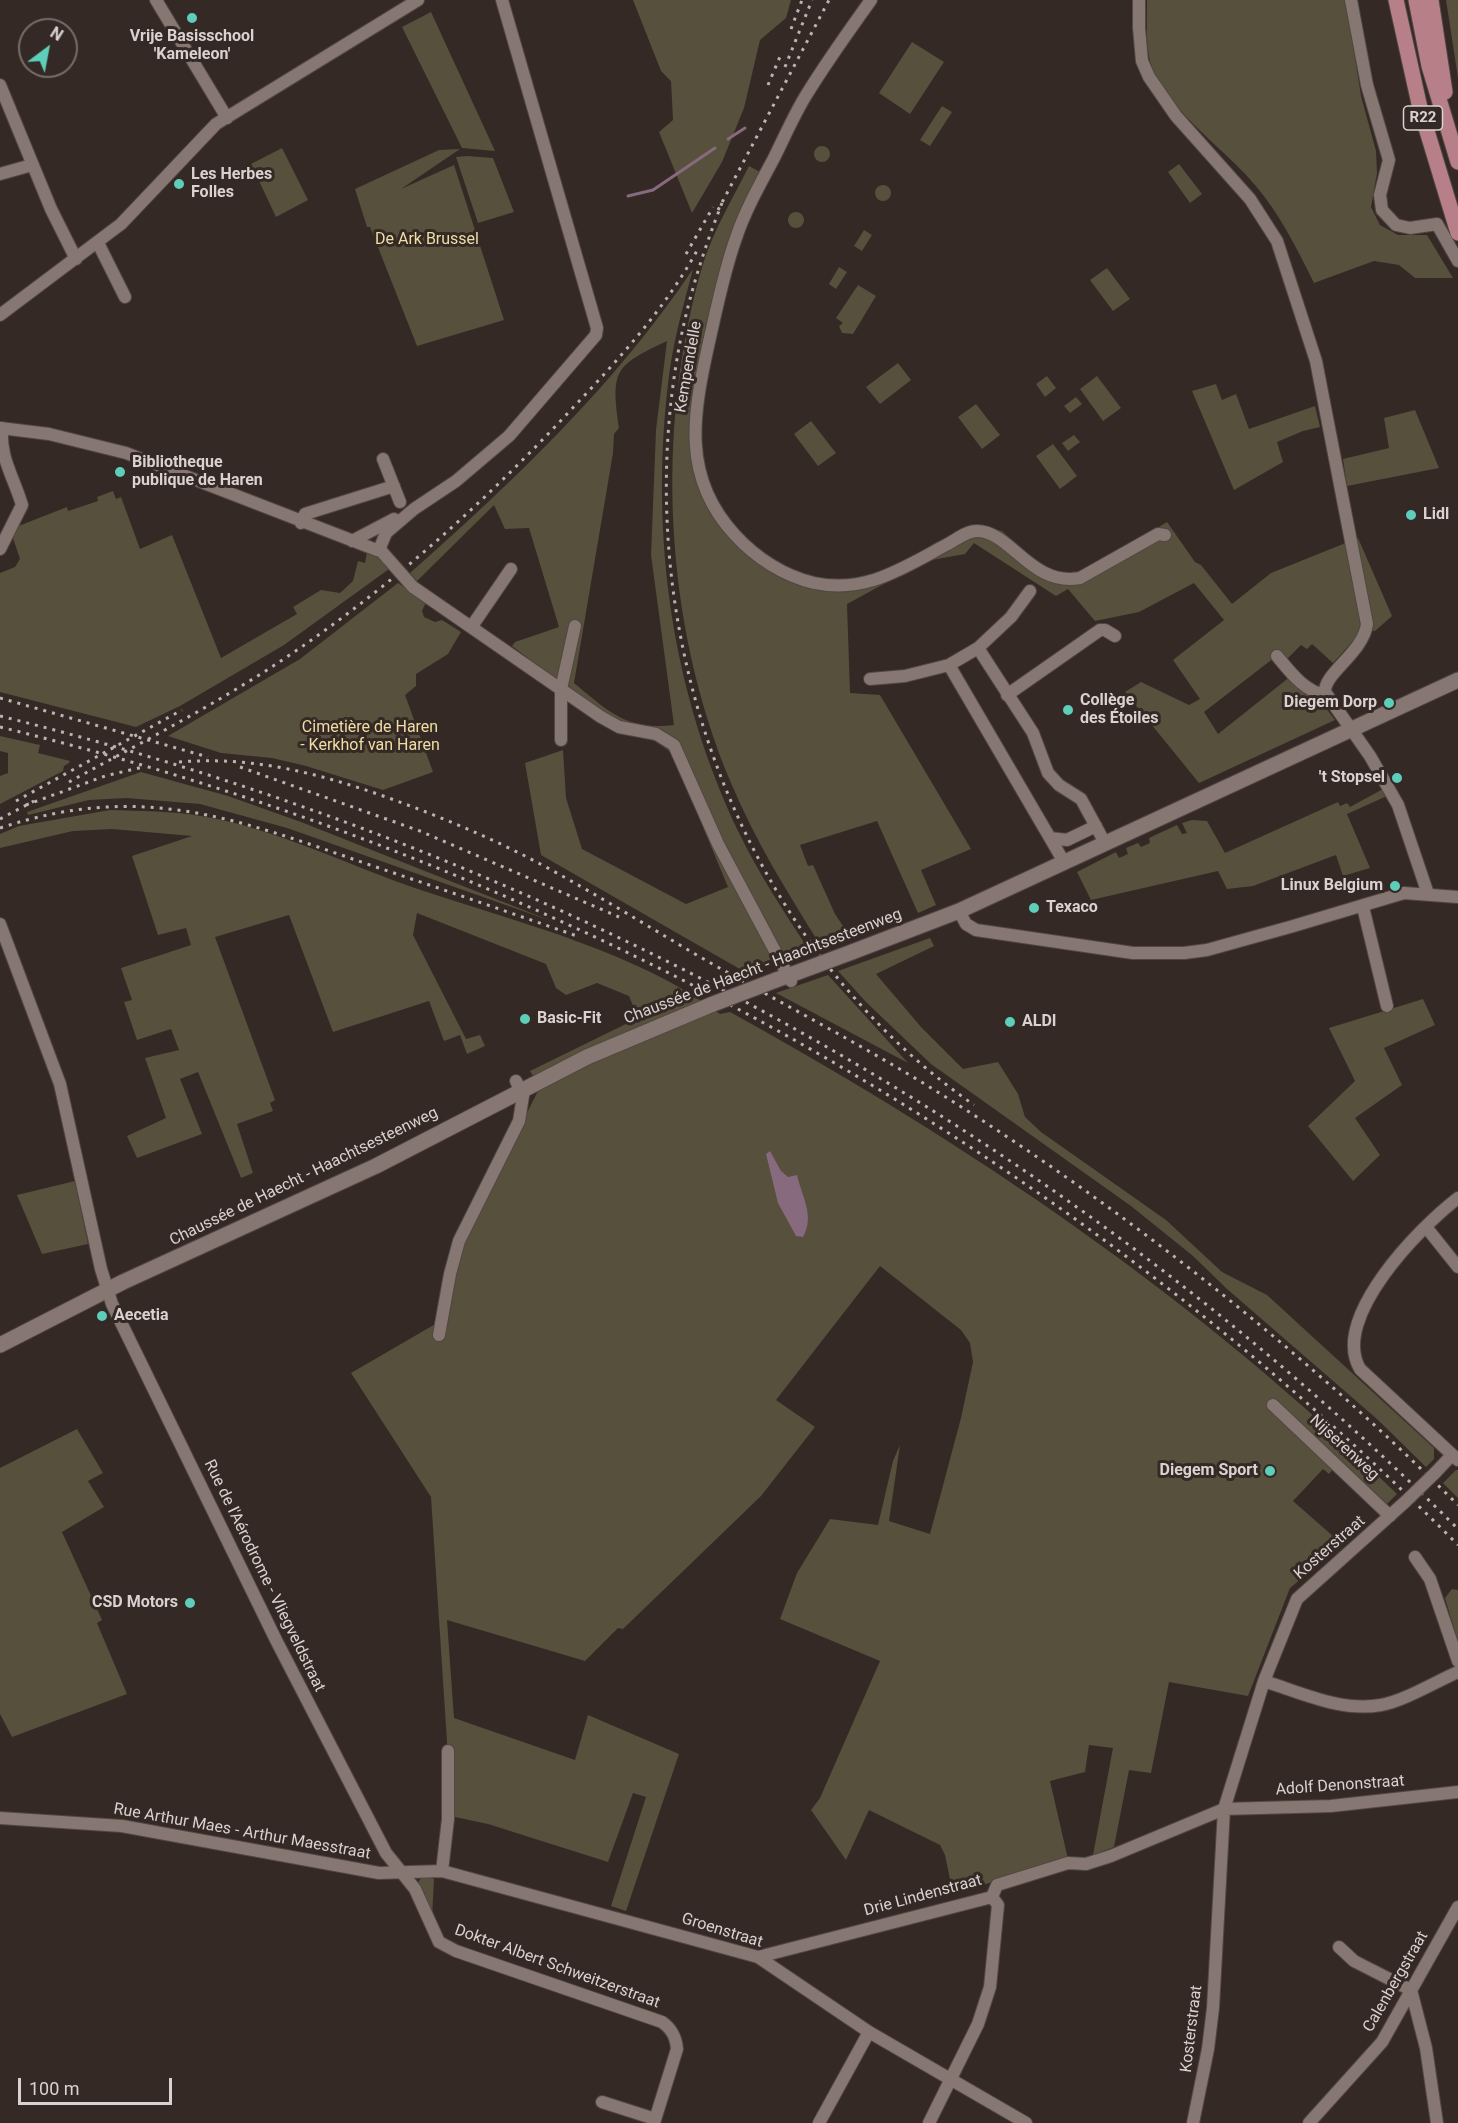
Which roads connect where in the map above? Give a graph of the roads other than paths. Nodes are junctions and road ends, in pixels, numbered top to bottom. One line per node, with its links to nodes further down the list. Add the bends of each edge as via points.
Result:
1 (156, 0): 11 (street)
2 (418, 0): 11 (street)
3 (502, 0): 26 (street, via 596,335 509,436 456,481)
4 (871, 0): 28 (street, Kempendelle, via 804,98 763,171 728,261 696,417 697,460 705,494 747,547 776,568 800,579 849,587 882,579 972,532 991,535 1046,575 1071,580 1158,534)
5 (1139, 0): 44 (street, via 1141,50 1149,78 1181,122 1266,221 1277,240 1305,324 1367,624 1357,649 1326,684)
6 (1351, 0): 19 (street, via 1367,85 1389,160 1380,195 1382,210 1396,225 1410,228 1437,224)
7 (1396, 0): 16 (main road, R22, via 1420,108)
8 (1416, 0): 13 (main road, R22, via 1429,66)
9 (1431, 0): 12 (main road, R22)
10 (0, 85): 14 (street)
11 (227, 118): 17 (street, via 216,124)
12 (1458, 151)
13 (1458, 162)
14 (32, 165): 15 (street); 18 (street)
15 (0, 174)
16 (1458, 233)
17 (98, 243): 18 (street); 20 (street)
18 (76, 259): 21 (street)
19 (1458, 261)
20 (126, 297)
21 (0, 315)
22 (1, 428): 27 (street, via 126,453); 30 (street, via 0,448 22,505)
23 (383, 459): 24 (street)
24 (394, 486): 25 (street); 27 (street, via 305,513)
25 (400, 502)
26 (414, 509): 29 (street); 31 (street, via 386,533)
27 (301, 522): 29 (street)
28 (1165, 535)
29 (352, 541): 31 (street)
30 (0, 549)
31 (381, 551): 34 (street, bridge, via 413,587)
32 (511, 569): 34 (street)
33 (1030, 591): 37 (street, via 1011,617)
34 (472, 626): 42 (street)
35 (575, 626): 42 (street)
36 (1115, 636): 43 (street, via 1100,630)
37 (978, 648): 39 (street); 43 (street)
38 (1277, 656): 44 (street, via 1312,692)
39 (949, 665): 40 (street, via 905,676); 48 (street)
40 (870, 679)
41 (1458, 680): 45 (main road, Chaussée de Haecht - Haachtsesteenweg)
42 (561, 689): 46 (street); 56 (street, via 619,727 656,734 674,745 718,844)
43 (1007, 694): 47 (street, via 1033,734 1048,772 1059,785 1081,799)
44 (1327, 696): 45 (street)
45 (1351, 729): 49 (main road, Chaussée de Haecht - Haachtsesteenweg); 51 (street, via 1398,805)
46 (561, 740)
47 (1096, 826): 48 (street, via 1067,840); 49 (street)
48 (1050, 838): 50 (street)
49 (1105, 843): 50 (main road, Chaussée de Haecht - Haachtsesteenweg)
50 (1064, 862): 54 (main road, Chaussée de Haecht - Haachtsesteenweg)
51 (1428, 894): 52 (street); 53 (street, via 1404,893)
52 (1458, 897)
53 (1363, 907): 54 (street, via 1184,953 1133,953 976,930 966,924); 57 (street)
54 (959, 911): 56 (main road, Chaussée de Haecht - Haachtsesteenweg, bridge)
55 (0, 924): 62 (street, Rue de l'Aérodrome - Vliegveldstraat, via 60,1084)
56 (787, 973): 58 (main road, Chaussée de Haecht - Haachtsesteenweg, bridge)
57 (1387, 1006)
58 (518, 1085): 62 (main road, Chaussée de Haecht - Haachtsesteenweg, via 376,1166); 63 (street, via 524,1096 519,1121 459,1241)
59 (1458, 1198): 60 (street, Kosterstraat)
60 (1426, 1227): 61 (street); 66 (street, Kosterstraat, via 1387,1269 1368,1298 1355,1338 1354,1358 1360,1369)
61 (1458, 1267)
62 (108, 1290): 64 (main road, Chaussée de Haecht - Haachtsesteenweg); 76 (street, Rue de l'Aérodrome - Vliegveldstraat, via 276,1640 386,1852)
63 (439, 1335)
64 (0, 1345)
65 (1273, 1405): 67 (street, Nijserenweg)
66 (1455, 1457): 67 (street, Kosterstraat, bridge)
67 (1390, 1516): 71 (street, Kosterstraat, via 1297,1599)
68 (1415, 1557): 69 (street, via 1430,1579)
69 (1457, 1657)
70 (1458, 1672): 71 (street, via 1383,1705 1360,1707 1338,1705)
71 (1264, 1680): 74 (street, Kosterstraat)
72 (448, 1751): 77 (street, via 448,1819)
73 (1458, 1792): 74 (street, Adolf Denonstraat, via 1331,1806)
74 (1224, 1809): 78 (street, Drie Lindenstraat, via 1111,1856 1086,1864 1068,1863 997,1885); 91 (street, Kosterstraat, via 1213,2008)
75 (0, 1818): 76 (street, Rue Arthur Maes - Arthur Maesstraat, via 122,1826 379,1873)
76 (402, 1870): 77 (street, Rue Arthur Maes - Arthur Maesstraat); 80 (street, Rue de l'Aérodrome - Vliegveldstraat)
77 (442, 1871): 82 (street, Groenstraat)
78 (992, 1897): 82 (street, Drie Lindenstraat); 85 (street, via 998,1905 990,1987)
79 (1458, 1907): 83 (street, Calenbergstraat)
80 (439, 1942): 87 (street, Dokter Albert Schweitzerstraat, via 669,2027 677,2049)
81 (1339, 1947): 83 (street, via 1354,1961)
82 (758, 1957): 84 (street, Groenstraat)
83 (1411, 1990): 92 (street, Calenbergstraat, via 1382,2042); 93 (street, via 1426,2048)
84 (869, 2032): 85 (street, Groenstraat); 88 (street)
85 (952, 2082): 89 (street); 90 (street, Groenstraat)
86 (602, 2102): 87 (street)
87 (655, 2121)
88 (819, 2123)
89 (929, 2123)
90 (1026, 2123)
91 (1193, 2123)
92 (1309, 2123)
93 (1437, 2123)

